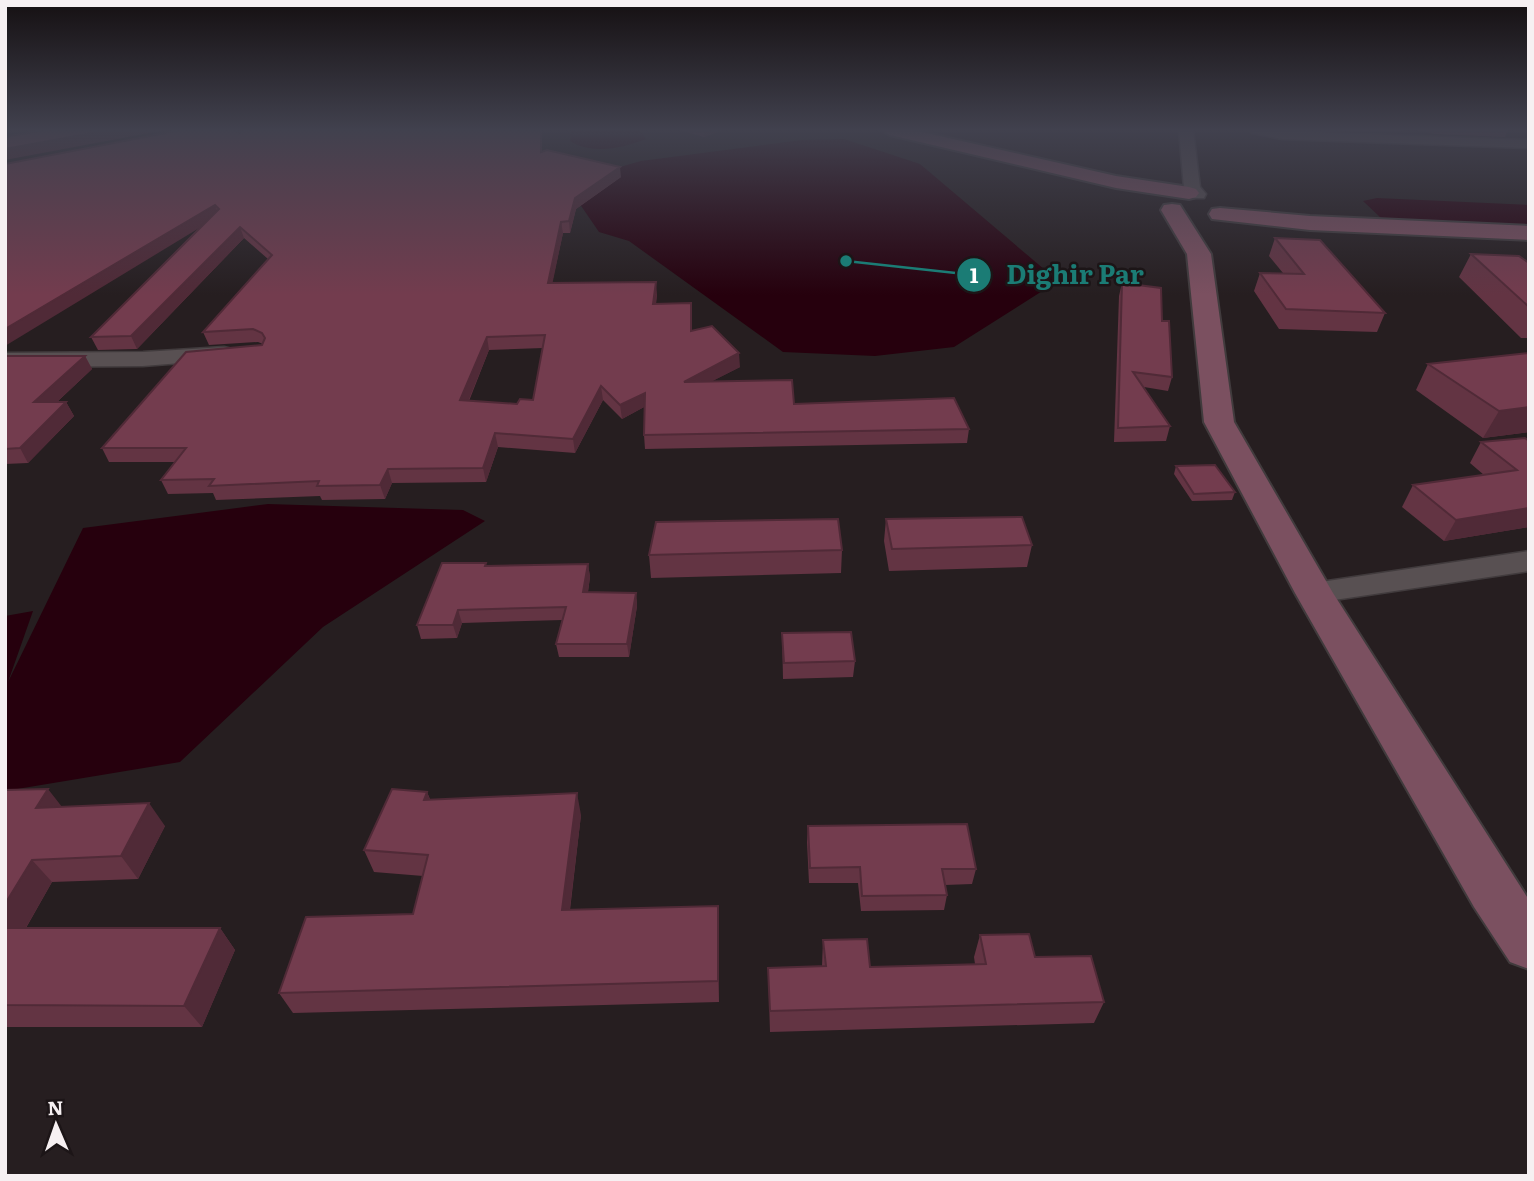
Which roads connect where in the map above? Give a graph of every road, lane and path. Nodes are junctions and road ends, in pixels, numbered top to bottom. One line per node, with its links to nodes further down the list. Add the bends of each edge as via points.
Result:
1 (1119, 185): 5 (street)
2 (1132, 185): 4 (street)
3 (1192, 185): 4 (street)
4 (1194, 193): 5 (street, via 1167,194 1160,201); 6 (street)
5 (1168, 208): 6 (street, via 1195,215); 8 (street)
6 (1220, 211): 7 (street, via 1310,223); 8 (street)
7 (1529, 233)
8 (1199, 254): 12 (street, via 1219,422)
9 (244, 352): 10 (street, via 143,359)
10 (5, 360)
11 (1529, 561): 12 (street)
12 (1314, 593): 13 (street, via 1492,891)
13 (1529, 944)

